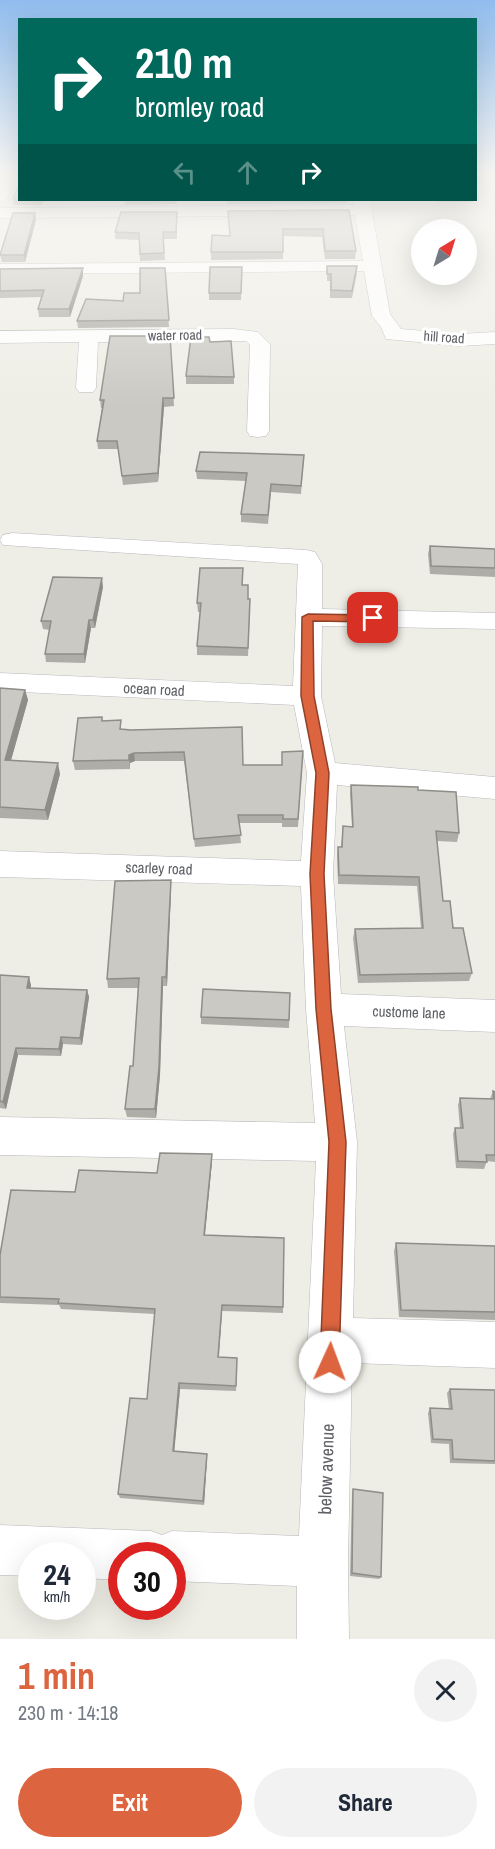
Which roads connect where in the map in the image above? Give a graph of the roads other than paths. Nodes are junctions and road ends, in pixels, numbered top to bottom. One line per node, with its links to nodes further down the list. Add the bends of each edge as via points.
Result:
1 (370, 251): 2 (street)
2 (373, 266): 3 (street); 6 (street, hill road, via 381,316 390,324 393,335 460,340)
3 (0, 269)
4 (0, 337): 5 (street, water road)
5 (89, 337): 7 (street); 8 (street, water road, via 251,336 260,344)
6 (495, 338)
7 (86, 388)
8 (258, 431)
9 (12, 540): 10 (street, below avenue, via 306,557 310,564)
10 (308, 617): 11 (street); 13 (street, below avenue)
11 (495, 621)
12 (0, 682): 13 (street, ocean road)
13 (308, 696): 14 (street, below avenue)
14 (322, 773): 15 (street); 17 (street, below avenue)
15 (495, 788)
16 (0, 864): 17 (street, scarley road)
17 (317, 874): 18 (street, below avenue)
18 (324, 1009): 19 (street, custome lane); 21 (street, below avenue)
19 (495, 1016)
20 (0, 1136): 21 (street)
21 (337, 1142): 22 (street, below avenue)
22 (330, 1340): 23 (street); 27 (street, below avenue)
23 (495, 1345)
24 (0, 1550): 25 (street)
25 (108, 1554)
26 (186, 1557): 27 (street)
27 (323, 1562): 28 (street, below avenue)
28 (323, 1639)

